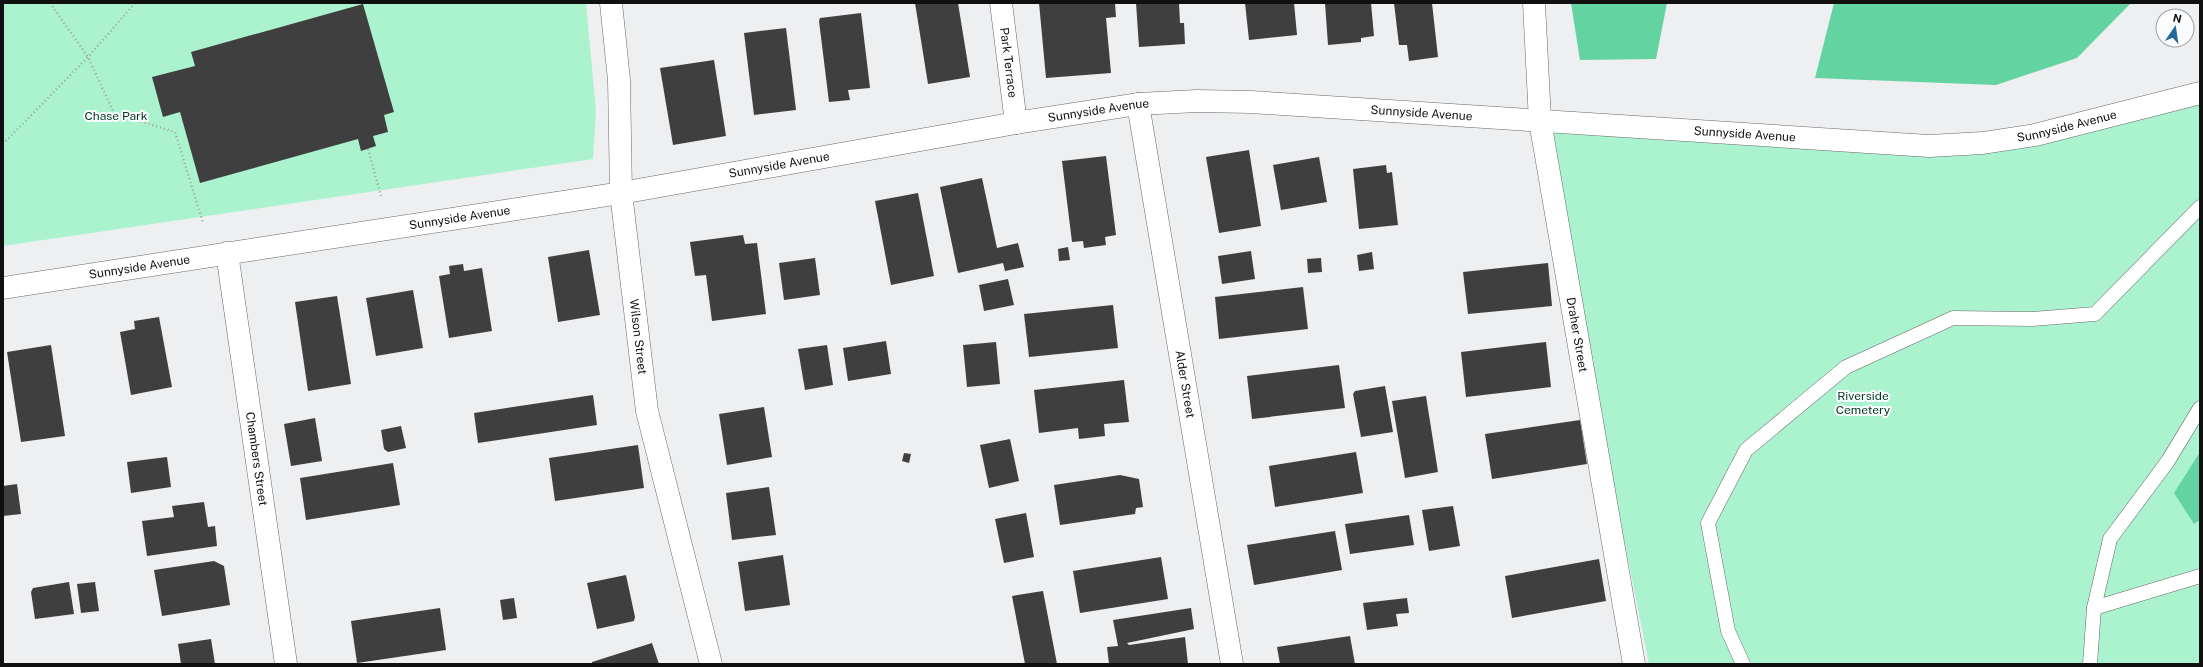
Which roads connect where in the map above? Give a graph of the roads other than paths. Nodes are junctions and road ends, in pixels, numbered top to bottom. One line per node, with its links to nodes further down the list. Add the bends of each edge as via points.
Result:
1 (611, 3): 8 (street, Wilson Street, via 619,88)
2 (1001, 3): 7 (street, Park Terrace)
3 (1534, 3): 6 (street, Draher Street)
4 (2200, 93): 6 (street, Sunnyside Avenue, via 2035,135 1983,143 1929,146)
5 (1138, 104): 6 (street, Sunnyside Avenue, via 1251,102); 7 (street, Sunnyside Avenue); 17 (street, Alder Street)
6 (1540, 121): 18 (street, Draher Street)
7 (1016, 123): 8 (street, Sunnyside Avenue)
8 (621, 193): 10 (street, Sunnyside Avenue); 16 (street, Wilson Street, via 647,411)
9 (2200, 207): 19 (lane, via 2095,314 2032,319 1953,318 1846,367 1746,450 1708,523 1728,631)
10 (227, 253): 11 (street, Sunnyside Avenue); 15 (street, Chambers Street)
11 (3, 288)
12 (2200, 408): 14 (lane, via 2168,460 2110,539)
13 (2200, 576): 14 (lane)
14 (2094, 608): 20 (lane)
15 (286, 664)
16 (711, 664)
17 (1232, 664)
18 (1634, 664)
19 (1743, 664)
20 (2090, 664)

